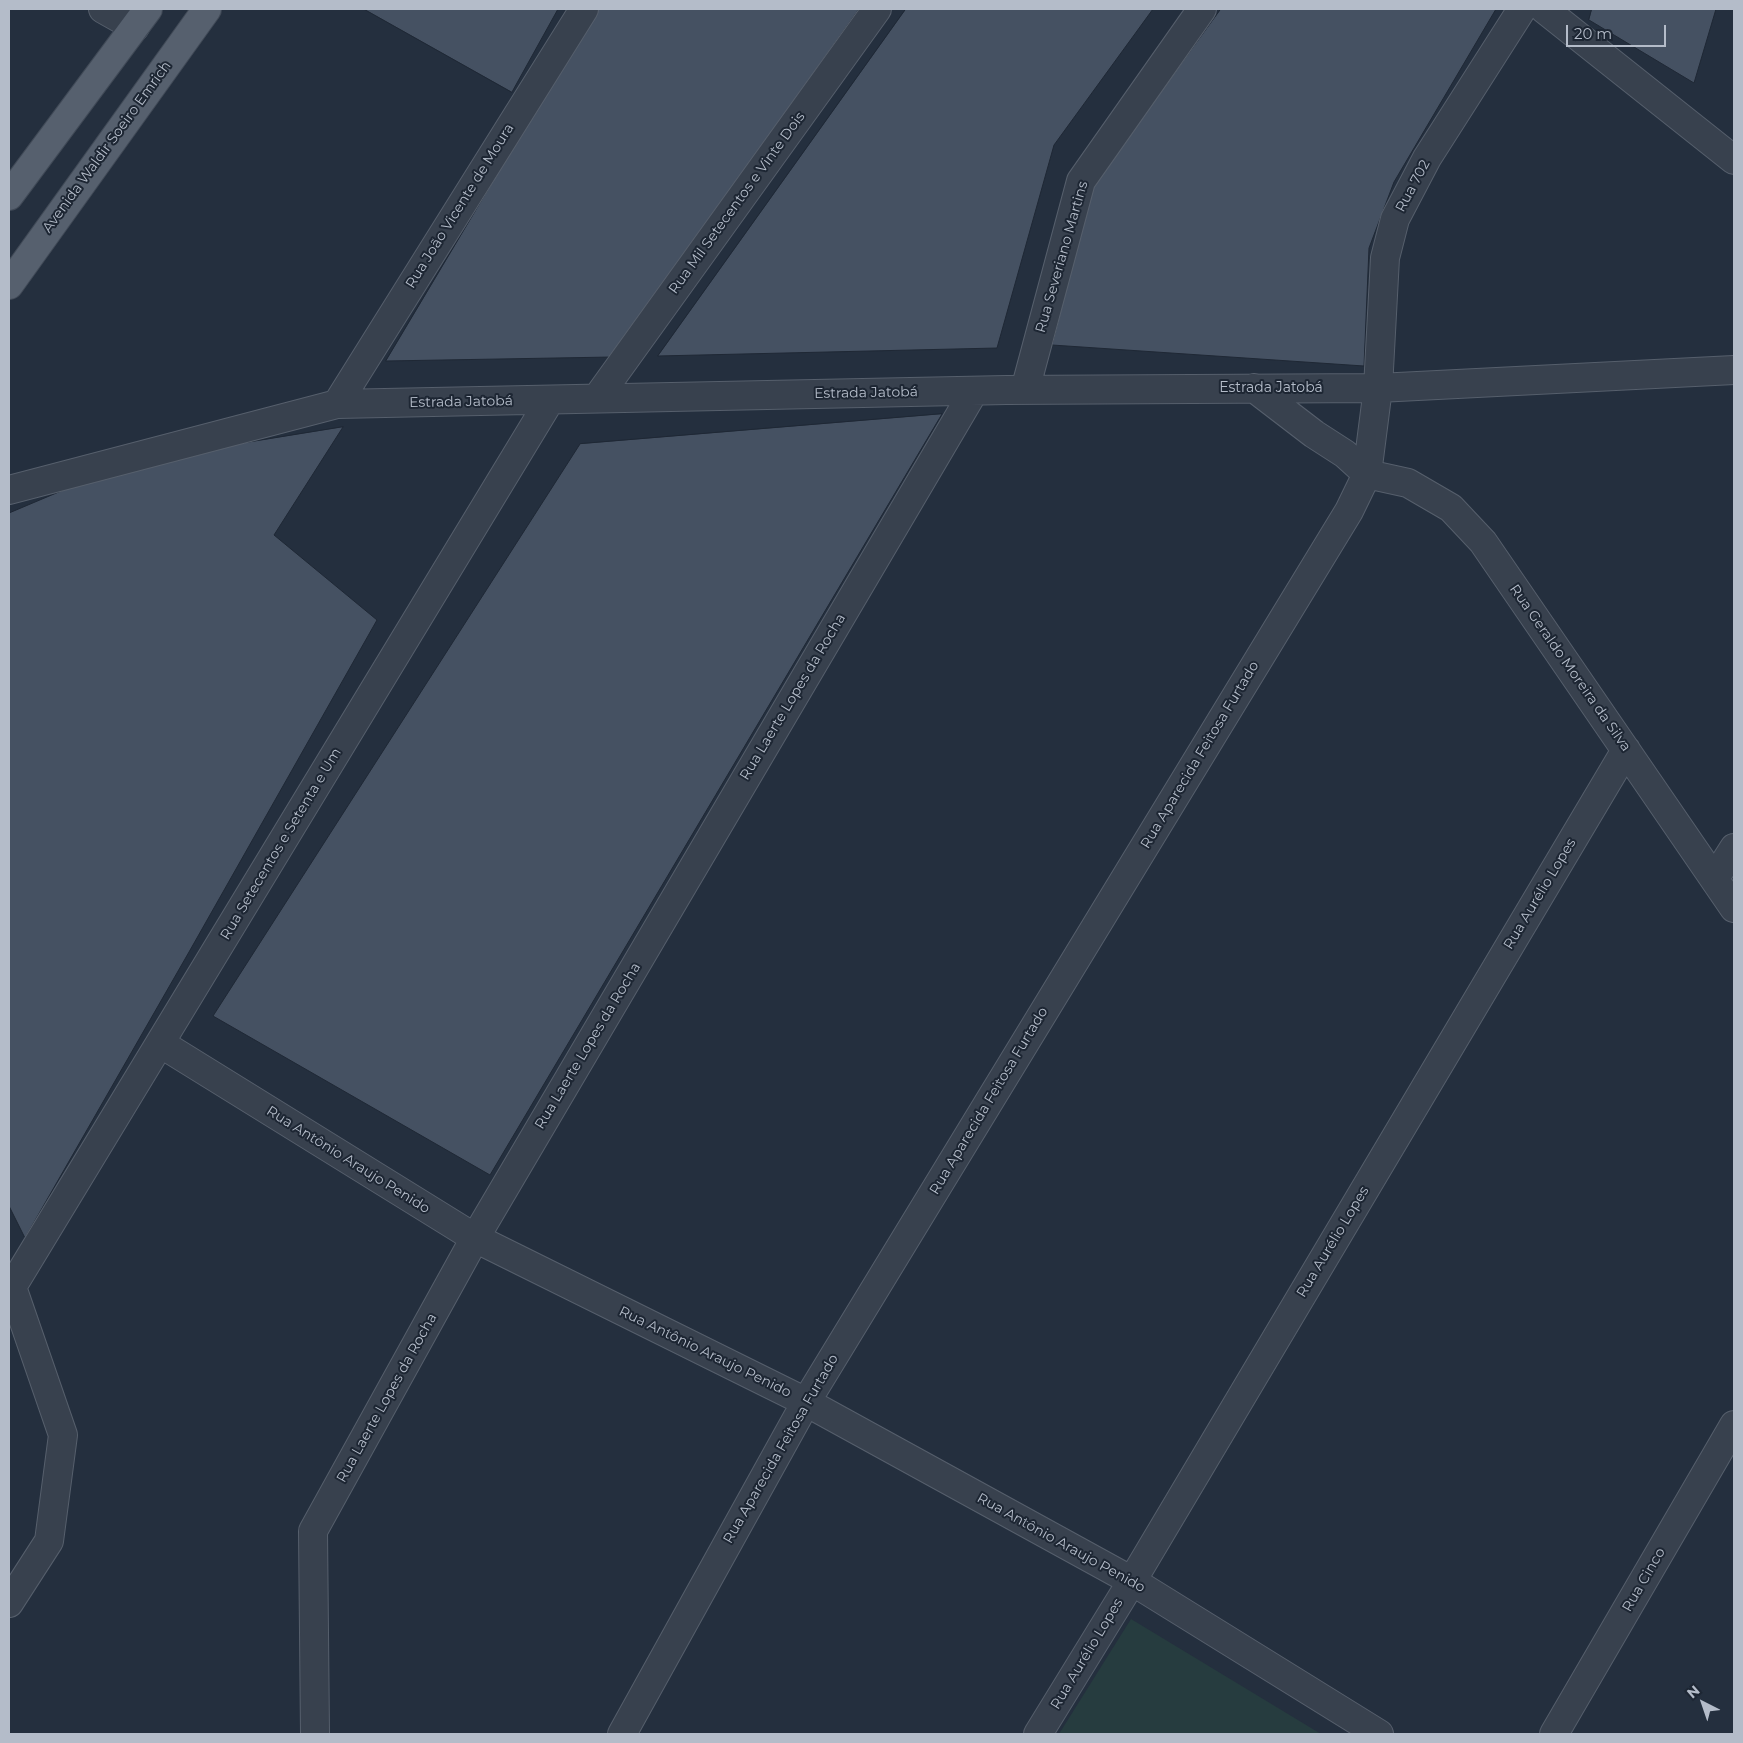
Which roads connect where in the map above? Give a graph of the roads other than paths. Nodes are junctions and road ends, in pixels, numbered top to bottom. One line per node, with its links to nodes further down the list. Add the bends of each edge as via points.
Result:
1 (103, 9): 8 (street)
2 (207, 9): 11 (main road, Avenida Waldir Soeiro Emrich)
3 (584, 9): 19 (street, Rua João Vicente de Moura)
4 (877, 9): 17 (street, Rua Mil Setecentos e Vinte Dois)
5 (1202, 9): 15 (street, Rua Severiano Martins, via 1082,181)
6 (1522, 9): 14 (street, Rua 702, via 1427,158 1395,219 1385,258)
7 (1557, 14): 9 (street)
8 (141, 18): 10 (main road)
9 (1734, 160)
10 (9, 196)
11 (9, 285)
12 (1734, 370): 14 (street, Estrada Jatobá)
13 (1254, 388): 14 (street, Estrada Jatobá); 15 (street, Estrada Jatobá); 20 (street, via 1345,454)
14 (1378, 388): 20 (street, Rua Aparecida Feitosa Furtado)
15 (1025, 390): 16 (street, Estrada Jatobá)
16 (974, 391): 17 (street, Estrada Jatobá); 27 (street, Rua Laerte Lopes da Rocha)
17 (597, 398): 18 (street, Estrada Jatobá)
18 (550, 400): 19 (street, Estrada Jatobá); 26 (street, Rua Setecentos e Setenta e Um)
19 (337, 404): 21 (street, Estrada Jatobá)
20 (1367, 474): 22 (street, Rua Geraldo Moreira da Silva, via 1408,483 1452,508 1483,542); 29 (street, Rua Aparecida Feitosa Furtado, via 1344,519)
21 (9, 490)
22 (1626, 750): 24 (street, Rua Geraldo Moreira da Silva); 31 (street, Rua Aurélio Lopes)
23 (1734, 848): 24 (street)
24 (1715, 878): 25 (street, Rua Geraldo Moreira da Silva)
25 (1734, 908)
26 (160, 1043): 27 (street, Rua Antônio Araujo Penido); 28 (street, Rua Setecentos e Setenta e Um)
27 (475, 1238): 29 (street, Rua Antônio Araujo Penido); 33 (street, Rua Laerte Lopes da Rocha, via 313,1531)
28 (10, 1285): 32 (street, via 63,1435 49,1541)
29 (806, 1402): 31 (street, Rua Antônio Araujo Penido); 34 (street, Rua Aparecida Feitosa Furtado)
30 (1734, 1425): 37 (street, Rua Cinco)
31 (1132, 1581): 35 (street, Rua Aurélio Lopes); 36 (street, Rua Antônio Araujo Penido)
32 (9, 1603)
33 (315, 1734)
34 (622, 1734)
35 (1038, 1734)
36 (1379, 1734)
37 (1554, 1734)

